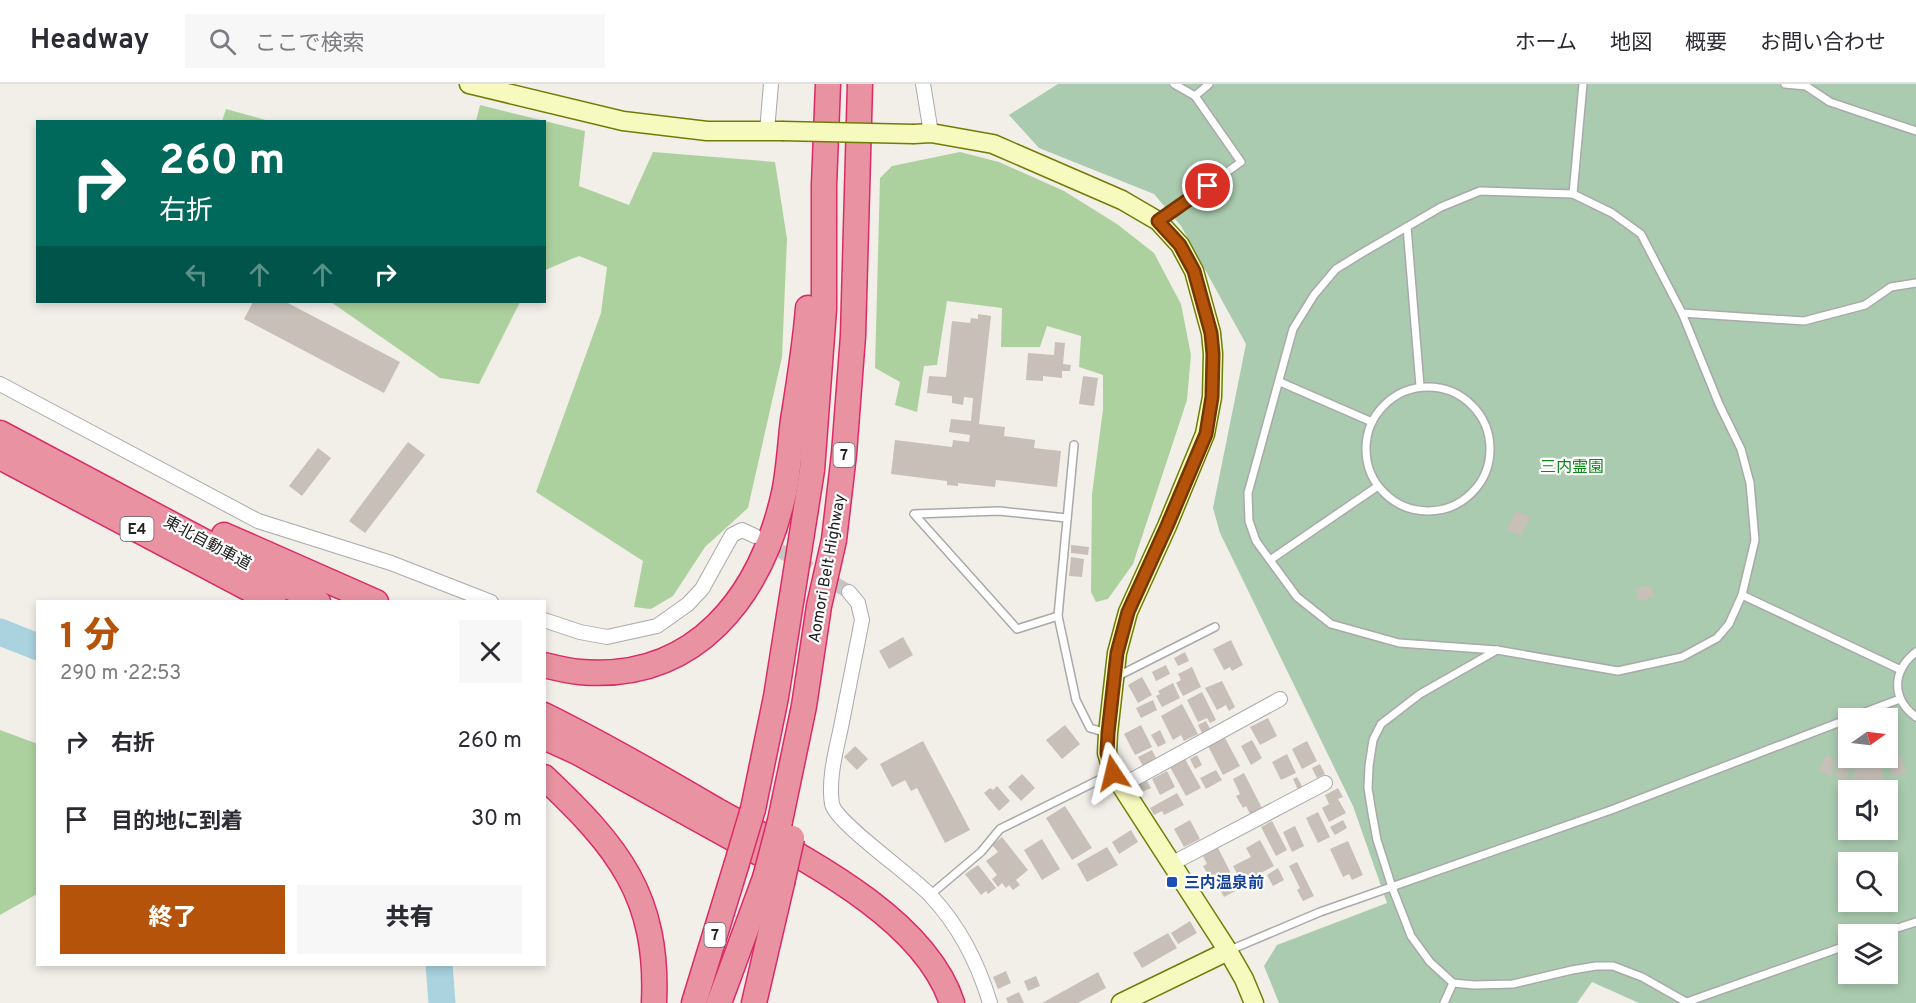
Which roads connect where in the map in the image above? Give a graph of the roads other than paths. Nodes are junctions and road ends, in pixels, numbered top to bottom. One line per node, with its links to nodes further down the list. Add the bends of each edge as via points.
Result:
1 (469, 84): 11 (street, via 623,122 707,132)
2 (771, 84): 11 (street)
3 (828, 84): 14 (highway, Aomori Belt Highway / 7)
4 (860, 84): 58 (highway, Aomori Belt Highway / 7, bridge, via 853,336 844,454 834,540 819,606 804,706 803,774)
5 (923, 84): 13 (street)
6 (1174, 84): 10 (lane)
7 (1209, 84): 10 (lane)
8 (1583, 84): 15 (lane)
9 (1785, 84): 12 (lane, via 1806,86 1830,102)
10 (1195, 96): 16 (lane, via 1241,162)
11 (774, 131): 13 (street, bridge)
12 (1916, 131)
13 (923, 134): 16 (street, via 993,144 1122,200)
14 (824, 185): 43 (highway, via 784,493 765,555 746,591 726,617 701,639 642,668 580,672); 67 (highway, Aomori Belt Highway / 7, bridge, via 824,309 812,470 776,697 753,809)
15 (1573, 194): 17 (lane, via 1480,191); 19 (lane, via 1612,213 1641,234)
16 (1158, 221): 45 (street, via 1180,245 1194,271 1211,333 1212,397 1206,434 1128,612)
17 (1407, 227): 20 (lane, via 1336,269 1314,295 1293,328); 22 (lane)
18 (1916, 283): 19 (lane, via 1891,287 1865,305 1804,321)
19 (1682, 313): 33 (lane, via 1742,449 1750,483 1755,540)
20 (1280, 382): 23 (lane); 31 (lane, via 1248,493 1249,521 1256,541)
21 (0, 384): 37 (street, via 258,521 391,563)
22 (1420, 386): 23 (lane, via 1401,392 1383,405); 28 (lane, via 1452,391 1478,410 1488,429 1491,450 1487,471 1478,488 1464,501 1427,512 1391,499)
23 (1372, 422): 28 (lane, via 1366,438 1366,455)
24 (0, 433): 27 (highway, E4)
25 (1074, 445): 29 (lane)
26 (0, 457): 34 (highway, E4)
27 (65, 466): 35 (highway, 東北自動車道 / E4); 36 (highway)
28 (1378, 486): 31 (lane)
29 (1067, 518): 38 (lane); 38 (lane, via 999,511 914,514 1017,629)
30 (755, 536): 39 (street, via 742,530 732,535 702,589 657,626 607,637)
31 (1270, 560): 41 (lane, via 1296,597 1332,624 1399,643)
32 (849, 592): 60 (street, via 858,603 862,620 832,775 832,806 842,821)
33 (1742, 595): 41 (lane, via 1729,624 1717,638 1682,657 1650,666 1618,671); 44 (lane)
34 (270, 600)
35 (314, 600)
36 (371, 600)
37 (486, 600)
38 (1058, 616): 52 (lane, via 1076,700 1090,728)
39 (546, 621)
40 (1215, 627): 45 (lane)
41 (1497, 650): 59 (lane, via 1420,694 1381,724 1373,740 1368,788 1377,840)
42 (1916, 652): 44 (lane)
43 (546, 665)
44 (1900, 670): 47 (lane)
45 (1114, 679): 52 (street)
46 (1280, 699): 55 (street)
47 (1900, 699): 48 (lane); 50 (lane)
48 (1877, 708)
49 (546, 716): 71 (highway, via 862,895 920,950)
50 (1916, 717)
51 (1838, 723): 59 (lane, via 1611,810)
52 (1108, 733): 55 (street, via 1107,753)
53 (546, 737): 70 (highway, via 857,911 898,944)
54 (546, 779): 66 (highway, via 608,843 642,903 652,943)
55 (1117, 779): 57 (street); 60 (lane, via 1000,829 981,852)
56 (1325, 783): 57 (street)
57 (1171, 864): 64 (street)
58 (774, 881): 68 (highway, 7); 69 (highway)
59 (1392, 887): 64 (lane); 65 (lane, via 1411,936 1430,962)
60 (930, 895): 72 (street, via 967,944)
61 (1916, 922): 62 (lane)
62 (1898, 928)
63 (1838, 949): 76 (lane)
64 (1228, 951): 73 (street); 74 (street)
65 (1453, 983): 75 (lane); 76 (lane, via 1513,984 1572,970 1613,966)
66 (654, 1003)
67 (694, 1003)
68 (719, 1003)
69 (754, 1003)
70 (936, 1003)
71 (952, 1003)
72 (990, 1003)
73 (1121, 1003)
74 (1254, 1003)
75 (1444, 1003)
76 (1688, 1003)

